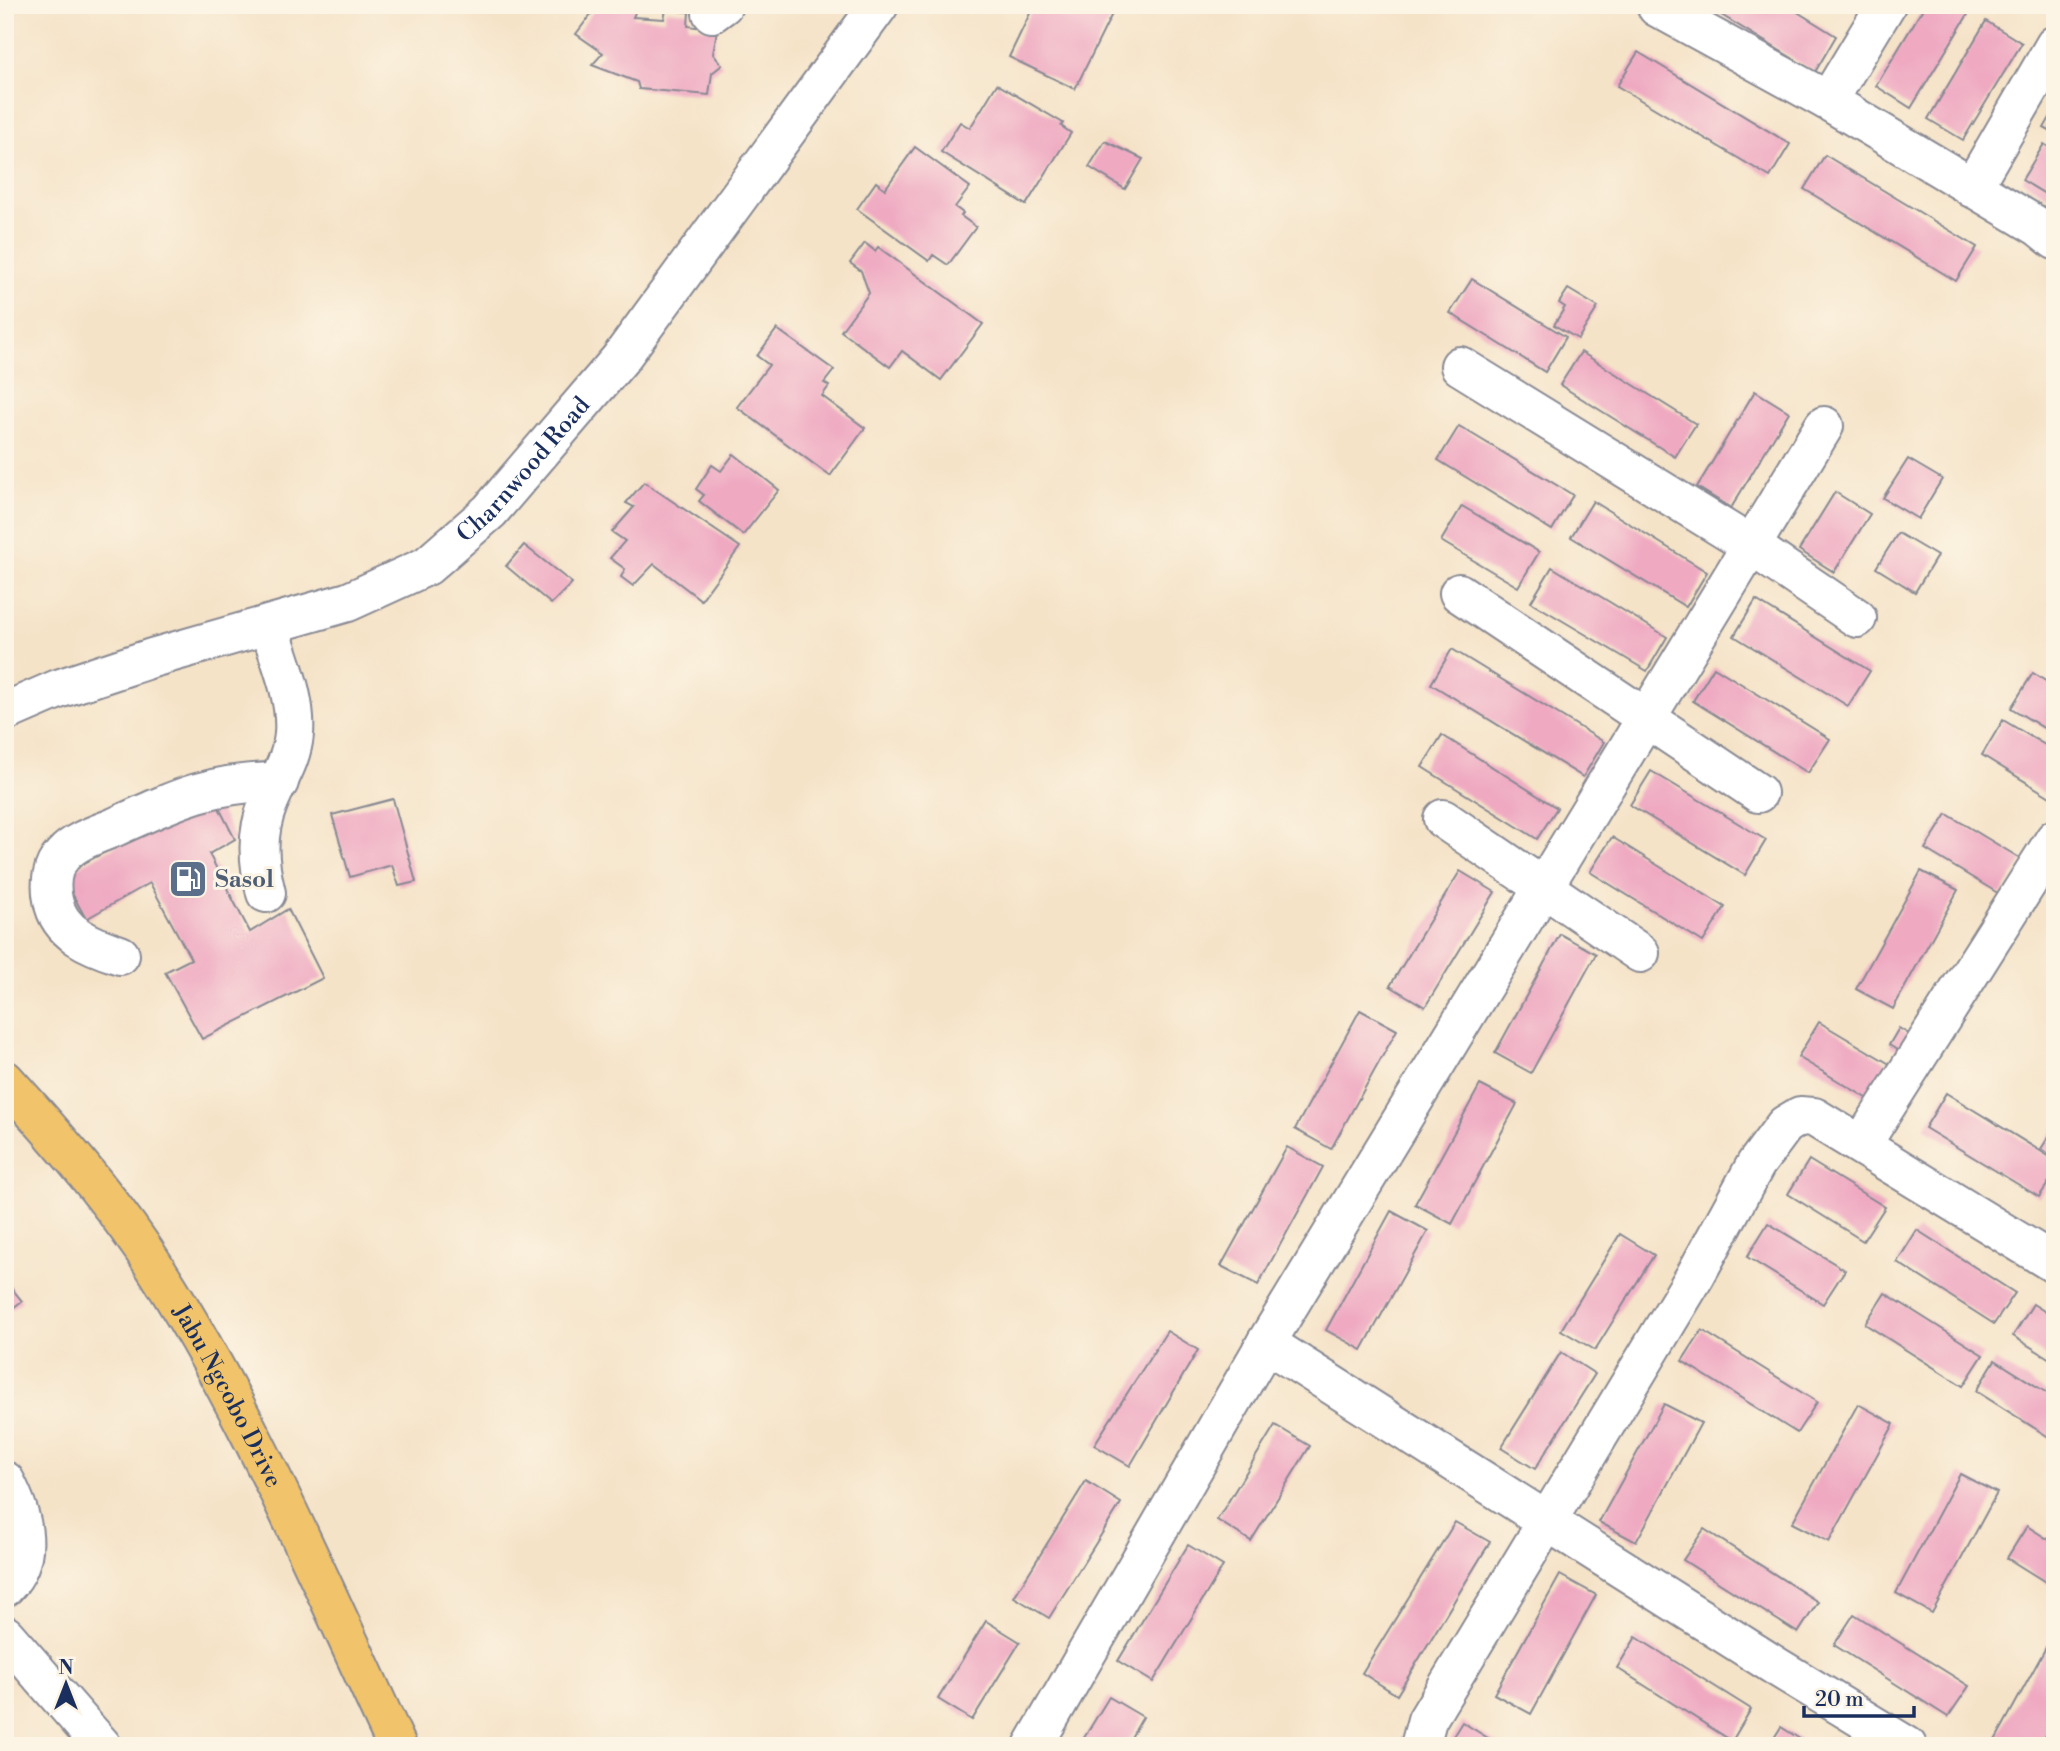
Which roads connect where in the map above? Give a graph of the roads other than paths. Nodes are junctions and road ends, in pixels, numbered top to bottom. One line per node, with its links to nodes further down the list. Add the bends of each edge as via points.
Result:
1 (879, 5): 13 (street, Charnwood Road, via 620,359 490,511 427,566 348,602)
2 (1885, 5): 5 (street)
3 (1657, 7): 5 (street)
4 (2055, 45): 6 (street)
5 (1828, 101): 6 (street)
6 (1972, 188): 7 (street)
7 (2055, 240)
8 (1460, 366): 10 (street)
9 (1824, 426): 10 (street)
10 (1750, 545): 12 (street); 15 (street)
11 (1459, 593): 15 (street)
12 (1857, 618)
13 (269, 625): 14 (street, Charnwood Road, via 58,689); 16 (street, via 293,714 294,735)
14 (5, 712)
15 (1646, 717): 17 (street); 20 (street)
16 (278, 782): 21 (street, via 267,805 258,849); 23 (street, via 241,782 188,793 81,842 63,855 50,887 54,907 67,928 86,944)
17 (1758, 793)
18 (1443, 819): 20 (street)
19 (2055, 839): 25 (street)
20 (1544, 885): 22 (street); 27 (street)
21 (266, 893)
22 (1640, 953)
23 (120, 955)
24 (5, 1080): 33 (main road, Jabu Ngcobo Drive, via 62,1143 142,1248 204,1349 270,1476)
25 (1862, 1144): 26 (street); 29 (street, via 1814,1117 1800,1116 1785,1125 1756,1164 1695,1276)
26 (2055, 1264)
27 (1266, 1343): 29 (street); 34 (street)
28 (5, 1481): 30 (street, via 24,1528 23,1554 15,1577)
29 (1547, 1521): 35 (street, via 1426,1720); 36 (street)
30 (5, 1587)
31 (5, 1634): 32 (street)
32 (102, 1746)
33 (397, 1746)
34 (1033, 1746)
35 (1420, 1746)
36 (1907, 1746)

